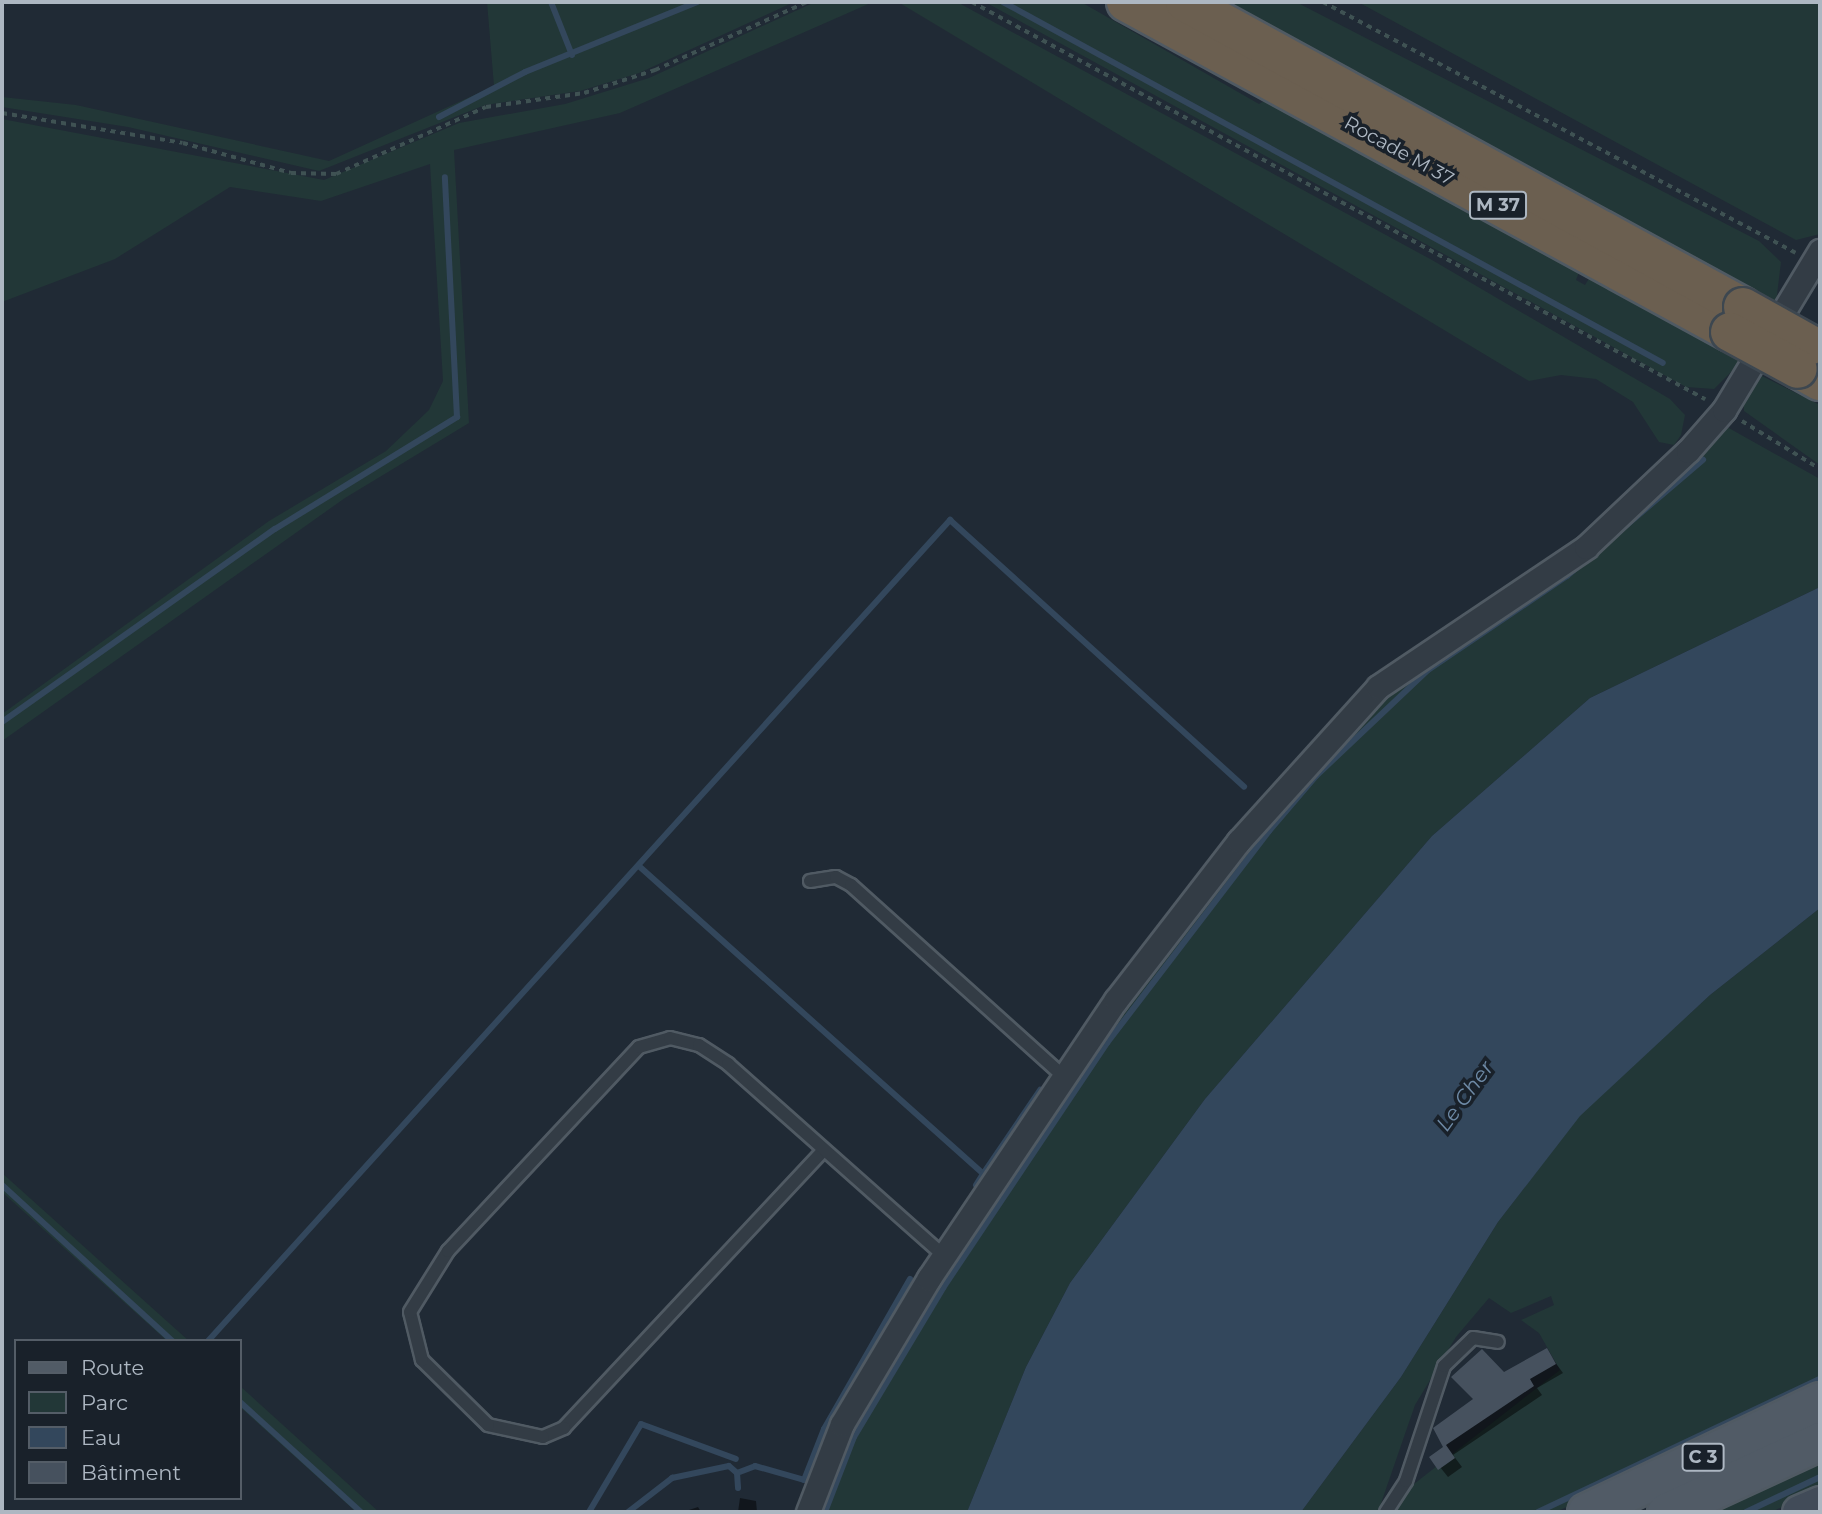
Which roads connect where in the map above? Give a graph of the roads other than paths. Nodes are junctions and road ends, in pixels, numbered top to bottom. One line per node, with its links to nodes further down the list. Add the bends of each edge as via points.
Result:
1 (1126, 2): 2 (highway, Rocade M 37 / M 37)
2 (1198, 20): 4 (highway, Rocade M 37 / M 37, bridge)
3 (1817, 256): 6 (street, via 1724,410 1586,547 1378,687 1239,841)
4 (1812, 361)
5 (810, 881): 6 (lane, via 836,877 851,885)
6 (1064, 1077): 8 (street)
7 (822, 1152): 7 (lane, via 699,1045 670,1038 639,1047 426,1281 410,1312 422,1360 488,1425 543,1437 564,1428); 8 (lane)
8 (944, 1256): 13 (street, via 863,1384 826,1456)
9 (1498, 1342): 14 (lane, via 1473,1338 1444,1366 1406,1481)
10 (1820, 1401): 15 (main road, C 3)
11 (1820, 1441): 16 (main road, C 3)
12 (1819, 1508): 17 (street)
13 (808, 1512)
14 (1386, 1512)
15 (1586, 1512)
16 (1666, 1512)
17 (1799, 1512)

